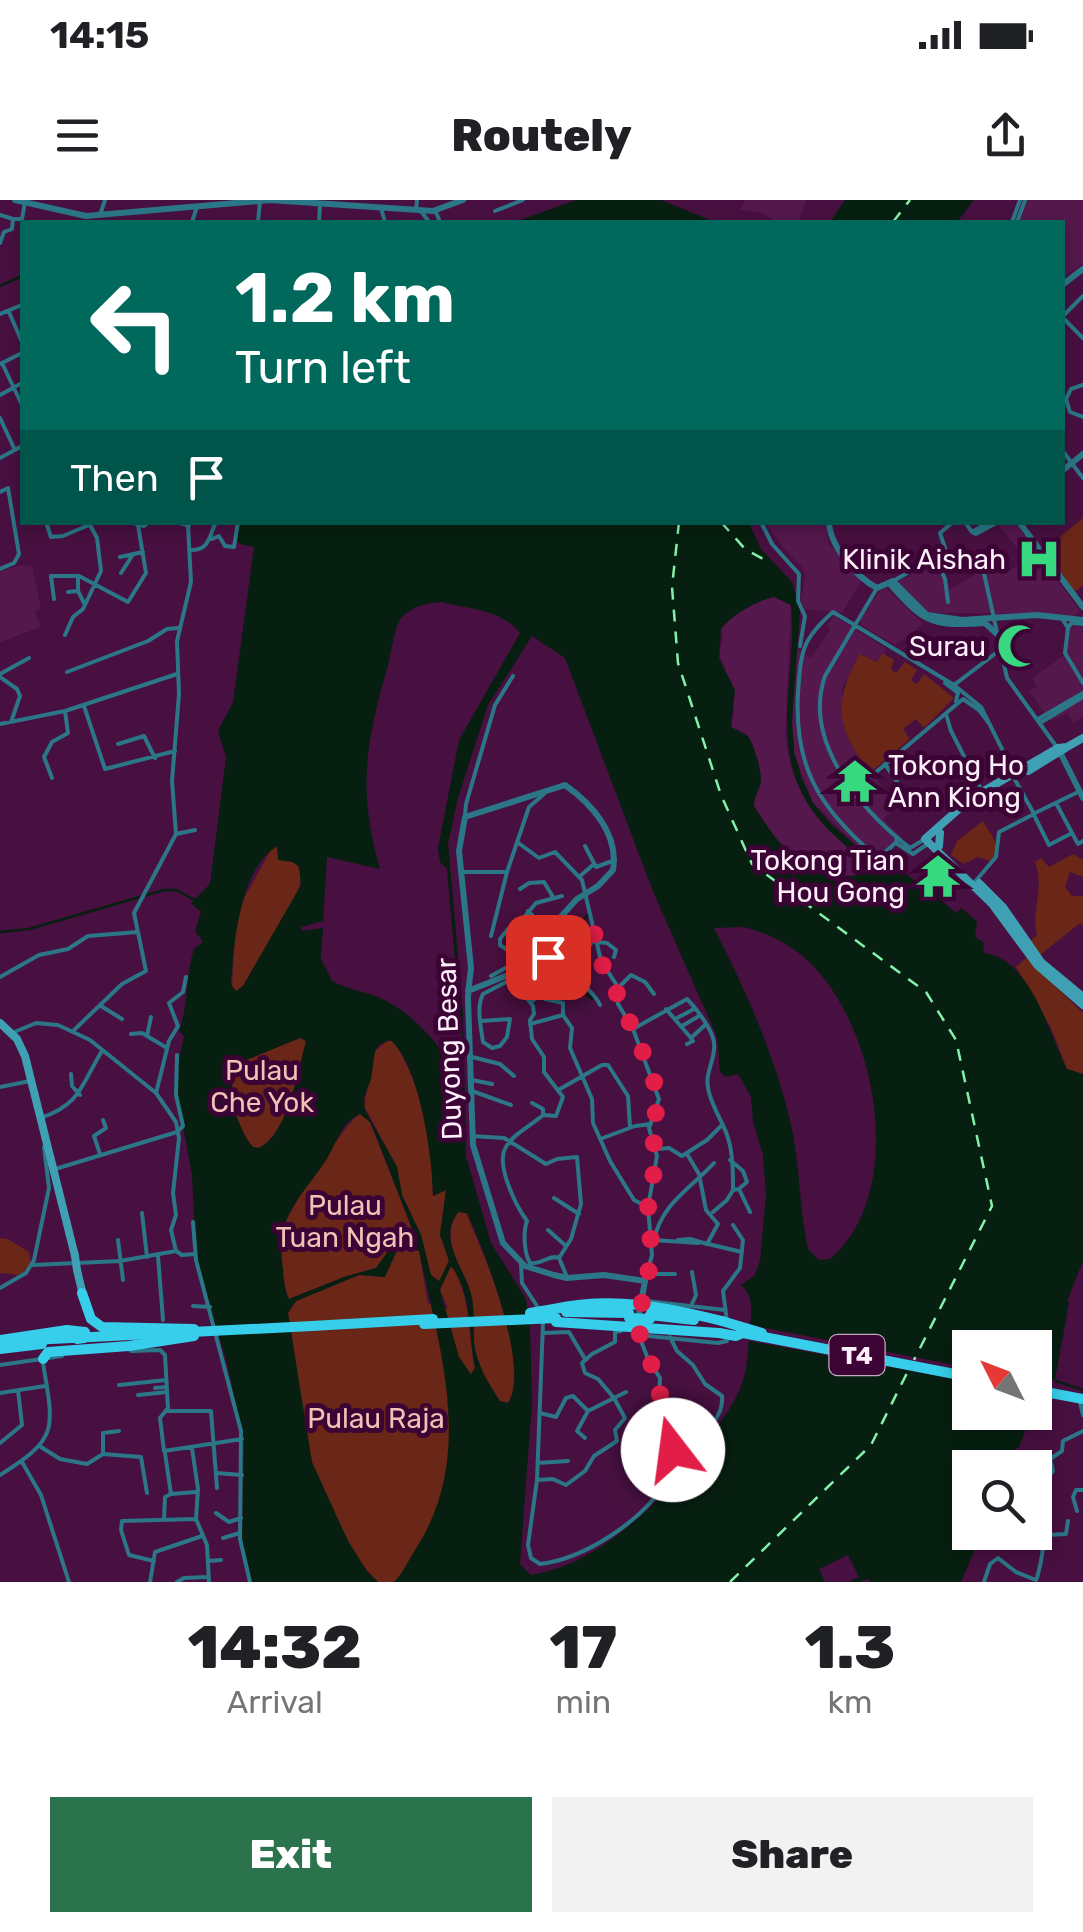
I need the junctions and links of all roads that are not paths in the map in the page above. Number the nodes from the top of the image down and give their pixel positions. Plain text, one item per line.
1 (15, 200) edge
2 (105, 200) edge
3 (157, 200) edge
4 (418, 200) edge
5 (463, 200) edge
6 (523, 200) edge
7 (260, 201) edge
8 (24, 202) edge
9 (217, 202) edge
10 (310, 202) edge
11 (448, 203) edge
12 (320, 204) junction
13 (197, 206) junction
14 (382, 208) junction
15 (157, 210) junction
16 (436, 210) junction
17 (419, 211) junction
18 (495, 211) dead end
19 (0, 215) edge
20 (104, 217) edge
21 (13, 219) junction
22 (193, 220) edge
23 (319, 220) edge
24 (384, 220) edge
25 (428, 220) edge
26 (439, 220) edge
27 (2, 231) edge
28 (0, 244) edge
29 (1083, 296) edge
30 (20, 306) edge
31 (9, 312) junction
32 (0, 314) edge
33 (1065, 314) edge
34 (20, 337) edge
35 (0, 354) edge
36 (2, 363) edge
37 (20, 385) edge
38 (1083, 385) edge
39 (14, 388) junction
40 (0, 394) edge
41 (20, 401) edge
42 (1065, 401) edge
43 (0, 418) edge
44 (20, 447) edge
45 (15, 450) junction
46 (1065, 454) edge
47 (1083, 454) edge
48 (0, 458) edge
49 (1071, 462) junction
50 (1065, 468) edge
51 (1083, 478) edge
52 (0, 492) edge
53 (47, 525) edge
54 (90, 525) edge
55 (93, 525) edge
56 (138, 525) edge
57 (187, 525) edge
58 (215, 525) edge
59 (238, 525) edge
60 (763, 525) edge
61 (830, 525) edge
62 (949, 525) edge
63 (967, 525) edge
64 (985, 525) edge
65 (992, 525) edge
66 (1021, 525) edge
67 (972, 532) junction
68 (212, 539) junction
69 (189, 550) junction
70 (143, 552) junction
71 (133, 554) junction
72 (120, 558) dead end
73 (936, 558) junction
74 (982, 564) dead end
75 (0, 570) edge
76 (121, 573) dead end
77 (78, 576) junction
78 (891, 582) junction
79 (96, 584) junction
80 (876, 588) junction
81 (78, 591) junction
82 (68, 592) dead end
83 (54, 600) dead end
84 (948, 602) dead end
85 (84, 603) junction
86 (1082, 608) edge
87 (993, 613) junction
88 (1008, 618) junction
89 (984, 621) junction
90 (1067, 622) junction
91 (1083, 622) edge
92 (854, 624) junction
93 (179, 628) junction
94 (997, 632) junction
95 (64, 636) dead end
96 (800, 650) junction
97 (1001, 653) junction
98 (29, 658) dead end
99 (67, 672) dead end
100 (177, 674) junction
101 (0, 676) edge
102 (512, 676) dead end
103 (939, 678) junction
104 (1083, 683) edge
105 (954, 685) junction
106 (1083, 695) edge
107 (84, 704) junction
108 (954, 705) junction
109 (65, 711) junction
110 (946, 714) junction
111 (939, 720) junction
112 (1039, 721) junction
113 (12, 722) junction
114 (0, 724) edge
115 (993, 730) junction
116 (951, 731) junction
117 (1083, 738) edge
118 (118, 744) dead end
119 (1062, 749) junction
120 (175, 751) junction
121 (155, 758) junction
122 (885, 764) junction
123 (1013, 775) junction
124 (52, 778) dead end
125 (853, 788) junction
126 (546, 790) junction
127 (982, 791) junction
128 (1081, 795) edge
129 (1056, 803) junction
130 (913, 804) dead end
131 (1033, 814) junction
132 (465, 816) junction
133 (194, 830) dead end
134 (1072, 833) junction
135 (176, 834) junction
136 (896, 840) junction
137 (517, 842) junction
138 (932, 842) junction
139 (1080, 842) edge
140 (585, 846) dead end
141 (614, 860) junction
142 (594, 864) junction
143 (461, 872) junction
144 (506, 872) junction
145 (579, 877) junction
146 (974, 882) junction
147 (520, 890) dead end
148 (586, 894) junction
149 (562, 896) dead end
150 (553, 897) junction
151 (528, 910) junction
152 (521, 921) dead end
153 (530, 927) dead end
154 (551, 928) junction
155 (593, 928) junction
156 (508, 929) dead end
157 (138, 932) junction
158 (491, 936) dead end
159 (596, 939) junction
160 (516, 944) dead end
161 (530, 949) junction
162 (550, 949) junction
163 (614, 957) dead end
164 (517, 960) junction
165 (564, 965) junction
166 (552, 966) junction
167 (0, 976) edge
168 (186, 977) dead end
169 (534, 978) dead end
170 (512, 979) junction
171 (492, 982) junction
172 (618, 989) junction
173 (468, 991) junction
174 (654, 994) dead end
175 (1083, 997) edge
176 (531, 1002) junction
177 (600, 1005) dead end
178 (1083, 1005) edge
179 (102, 1006) junction
180 (694, 1008) junction
181 (666, 1009) junction
182 (564, 1014) junction
183 (699, 1016) junction
184 (151, 1017) dead end
185 (122, 1018) dead end
186 (677, 1018) junction
187 (481, 1021) junction
188 (0, 1023) edge
189 (530, 1024) junction
190 (705, 1025) junction
191 (682, 1026) junction
192 (634, 1029) junction
193 (73, 1031) junction
194 (11, 1032) junction
195 (132, 1034) dead end
196 (147, 1036) junction
197 (0, 1038) edge
198 (691, 1038) junction
199 (687, 1044) dead end
200 (167, 1048) junction
201 (103, 1050) junction
202 (177, 1055) dead end
203 (472, 1056) junction
204 (71, 1074) dead end
205 (160, 1074) junction
206 (176, 1075) junction
207 (514, 1076) dead end
208 (583, 1077) junction
209 (472, 1080) junction
210 (31, 1081) junction
211 (492, 1084) dead end
212 (0, 1088) edge
213 (560, 1089) junction
214 (472, 1091) junction
215 (156, 1093) junction
216 (80, 1095) junction
217 (532, 1102) dead end
218 (510, 1105) dead end
219 (543, 1115) junction
220 (40, 1118) junction
221 (103, 1120) dead end
222 (651, 1124) junction
223 (721, 1126) junction
224 (630, 1127) junction
225 (177, 1132) junction
226 (472, 1136) junction
227 (602, 1138) junction
228 (510, 1142) junction
229 (46, 1144) junction
230 (656, 1149) junction
231 (100, 1154) junction
232 (687, 1154) junction
233 (730, 1160) junction
234 (714, 1163) dead end
235 (52, 1170) junction
236 (700, 1176) junction
237 (736, 1189) junction
238 (554, 1198) dead end
239 (648, 1208) junction
240 (750, 1212) dead end
241 (142, 1213) dead end
242 (579, 1214) junction
243 (712, 1214) junction
244 (193, 1222) dead end
245 (733, 1225) dead end
246 (548, 1230) dead end
247 (118, 1240) dead end
248 (654, 1240) junction
249 (707, 1244) junction
250 (566, 1246) junction
251 (176, 1252) junction
252 (742, 1252) junction
253 (195, 1254) junction
254 (158, 1256) junction
255 (147, 1257) junction
256 (559, 1258) junction
257 (120, 1261) junction
258 (521, 1264) junction
259 (33, 1265) junction
260 (532, 1266) junction
261 (692, 1272) dead end
262 (675, 1274) dead end
263 (567, 1278) junction
264 (646, 1278) junction
265 (123, 1280) dead end
266 (0, 1288) edge
267 (82, 1292) junction
268 (641, 1303) junction
269 (692, 1304) junction
270 (192, 1306) dead end
271 (210, 1307) junction
272 (84, 1308) junction
273 (555, 1316) junction
274 (163, 1320) dead end
275 (634, 1324) junction
276 (722, 1324) junction
277 (67, 1330) junction
278 (106, 1333) junction
279 (543, 1333) junction
280 (199, 1334) junction
281 (670, 1337) junction
282 (129, 1339) junction
283 (34, 1342) junction
284 (0, 1344) edge
285 (585, 1358) junction
286 (42, 1359) junction
287 (0, 1365) edge
288 (952, 1371) edge
289 (952, 1372) edge
290 (120, 1385) dead end
291 (46, 1386) junction
292 (166, 1387) junction
293 (154, 1388) dead end
294 (18, 1390) junction
295 (0, 1392) edge
296 (626, 1392) dead end
297 (1052, 1393) edge
298 (138, 1395) dead end
299 (614, 1398) junction
300 (1082, 1399) edge
301 (167, 1411) junction
302 (588, 1412) junction
303 (540, 1413) junction
304 (1083, 1416) edge
305 (119, 1431) dead end
306 (1083, 1431) edge
307 (585, 1438) dead end
308 (242, 1439) junction
309 (0, 1443) edge
310 (214, 1445) junction
311 (41, 1446) junction
312 (192, 1448) junction
313 (673, 1450) junction
314 (164, 1451) junction
315 (104, 1454) junction
316 (1052, 1458) edge
317 (568, 1461) dead end
318 (22, 1462) junction
319 (538, 1463) junction
320 (216, 1473) junction
321 (242, 1474) junction
322 (0, 1475) edge
323 (538, 1480) junction
324 (217, 1488) dead end
325 (1083, 1490) edge
326 (197, 1492) junction
327 (147, 1493) dead end
328 (171, 1494) junction
329 (1077, 1510) dead end
330 (216, 1514) dead end
331 (164, 1519) junction
332 (196, 1519) junction
333 (1068, 1521) dead end
334 (240, 1525) junction
335 (1052, 1534) edge
336 (202, 1536) junction
337 (227, 1536) dead end
338 (1043, 1550) edge
339 (221, 1560) dead end
340 (154, 1561) junction
341 (208, 1561) junction
342 (209, 1579) edge
343 (1036, 1581) edge
344 (69, 1582) edge
345 (150, 1582) edge
346 (177, 1582) edge
347 (250, 1582) edge
348 (984, 1582) edge

1 - 8 street
2 - 20 street
3 - 15 street
4 - 17 street
5 - 11 street
6 - 18 street
7 - 9 street
7 - 10 street
8 - 20 street
8 - 21 street
9 - 13 street
10 - 12 street
11 - 16 street
12 - 14 street
12 - 23 street
13 - 15 street
13 - 22 street
14 - 17 street
14 - 24 street
15 - 20 street
16 - 17 street
16 - 26 street
17 - 25 street
19 - 21 street
21 - 27 street
27 - 28 street
29 - 33 street
30 - 31 street
31 - 32 street
31 - 34 street
35 - 36 street
36 - 39 street
37 - 39 street
38 - 42 street
39 - 40 street
39 - 41 street
43 - 45 street
44 - 45 street
45 - 48 street
46 - 49 street
47 - 49 street
49 - 50 street
49 - 51 street
52 - 75 street
53 - 54 street
55 - 79 street
56 - 70 street
57 - 69 street
58 - 68 street
59 - 68 street
60 - 96 street
61 - 80 street
62 - 73 street
63 - 67 street
64 - 67 street
65 - 67 street
66 - 86 street
68 - 69 street
69 - 93 street
70 - 71 street
70 - 79 street
71 - 72 street
71 - 76 street
73 - 78 street
73 - 84 street
74 - 87 street
77 - 79 street
77 - 81 street
77 - 83 street
78 - 80 street
78 - 89 street
79 - 85 street
80 - 92 street
81 - 82 street
81 - 85 street
85 - 95 street
86 - 90 street
87 - 88 street
87 - 89 street
87 - 94 street
88 - 90 street
88 - 94 street
89 - 94 street
90 - 91 street
90 - 104 street
92 - 96 street
92 - 103 street
92 - 125 street
93 - 99 street
93 - 100 street
94 - 97 street
96 - 136 street
97 - 105 street
97 - 112 street
98 - 101 street
100 - 107 street
100 - 120 street
101 - 113 street
102 - 132 street, Duyong Besar
103 - 105 street
103 - 108 street
105 - 115 street
106 - 112 street
106 - 112 street
107 - 109 street
107 - 121 street
108 - 110 street
108 - 115 street
109 - 113 street
109 - 124 street
110 - 111 street
110 - 116 street
111 - 116 street
111 - 122 street
112 - 119 street
113 - 114 street
115 - 123 street
116 - 127 street
117 - 119 main road
118 - 121 street
119 - 123 main road
119 - 128 street
120 - 121 street
120 - 135 street
122 - 125 street
122 - 130 street
123 - 127 main road
123 - 131 street
123 - 138 main road
125 - 136 street
126 - 132 street
126 - 137 street
126 - 141 street
127 - 138 main road
128 - 129 street
129 - 131 street
129 - 134 street
131 - 134 street
131 - 146 street
132 - 143 street, Duyong Besar
133 - 135 street
134 - 139 street
135 - 157 street
136 - 138 street
136 - 138 street
137 - 144 street
137 - 145 street
138 - 146 main road
140 - 142 street
141 - 142 street
141 - 148 street
142 - 145 street
143 - 144 street
143 - 173 street, Duyong Besar
144 - 158 street
145 - 148 street
146 - 175 main road
146 - 178 main road
147 - 150 street
148 - 154 street
148 - 155 street
149 - 150 street
150 - 151 street
151 - 152 street
151 - 154 street
153 - 161 street
154 - 161 street
155 - 159 street
155 - 162 street
156 - 164 street
157 - 167 street
157 - 179 street
159 - 163 street
159 - 165 street
159 - 172 street
160 - 164 street
161 - 164 street
162 - 166 street
162 - 170 street
164 - 171 street
165 - 166 street
165 - 177 street
166 - 169 street
168 - 200 street
170 - 171 street
170 - 176 street
171 - 173 street
171 - 187 street
172 - 174 street
172 - 192 street
173 - 203 street, Duyong Besar
176 - 182 street
176 - 189 street
179 - 185 street
179 - 193 street
180 - 181 street
180 - 183 street
180 - 186 street
181 - 186 street
181 - 192 street
182 - 189 street
182 - 208 street
183 - 190 street
183 - 191 street
184 - 196 street
186 - 191 street
187 - 187 street
188 - 194 main road
189 - 213 street
190 - 198 street
190 - 223 street
191 - 198 street
192 - 222 street
193 - 194 street
193 - 201 street
194 - 197 street
194 - 210 main road
195 - 196 street
196 - 200 street
198 - 199 street
200 - 205 street
201 - 215 street
201 - 216 street
202 - 206 street
203 - 207 street
203 - 209 street, Duyong Besar
204 - 216 street
205 - 206 street
205 - 215 street
206 - 225 street
208 - 213 street
208 - 224 street
208 - 227 street
209 - 211 street
209 - 214 street, Duyong Besar
210 - 212 street
210 - 220 main road
213 - 219 street
214 - 218 street
214 - 226 street, Duyong Besar
215 - 225 street
216 - 220 street
217 - 219 street
219 - 228 street
220 - 229 main road
221 - 231 street
222 - 224 street
222 - 230 street
223 - 232 street
223 - 233 street
224 - 227 street
225 - 231 street
225 - 251 street
226 - 228 street
226 - 258 street, Duyong Besar
227 - 239 street
228 - 242 street
228 - 260 street
229 - 235 main road
229 - 259 street
230 - 232 street
230 - 239 street
231 - 235 street
232 - 236 street
233 - 237 street
233 - 237 street
234 - 236 street
235 - 267 main road, bridge
236 - 243 street
236 - 248 street
237 - 240 street
237 - 243 street
238 - 242 street
239 - 248 street
241 - 255 street
242 - 250 street
243 - 249 street
244 - 253 street
245 - 252 street
246 - 250 street
247 - 257 street
248 - 249 street
248 - 264 street
249 - 252 street
250 - 256 street
251 - 253 street
251 - 254 street
252 - 276 street
253 - 271 street
254 - 255 street
254 - 274 street
255 - 257 street
256 - 260 street
256 - 263 street
257 - 259 street
257 - 265 street
258 - 260 street
258 - 279 street
259 - 266 street
260 - 263 street
261 - 269 street
262 - 264 street
263 - 264 street
264 - 268 street
267 - 272 main road
267 - 278 highway
268 - 269 street
268 - 273 highway
268 - 275 street
268 - 276 highway
269 - 276 street
270 - 271 street
271 - 308 street
272 - 277 highway
272 - 278 main road
273 - 275 highway
273 - 280 highway, bridge
275 - 276 highway
275 - 276 highway, bridge
275 - 281 street
275 - 285 street
275 - 313 street
276 - 281 street
276 - 288 highway, T4, bridge
276 - 289 highway, T4, bridge
277 - 283 highway
277 - 284 highway
278 - 280 highway
278 - 282 highway
279 - 285 street
279 - 303 street
280 - 282 highway
280 - 283 highway, bridge
280 - 286 highway
281 - 313 street
282 - 283 highway
283 - 284 highway
285 - 299 street
286 - 287 street
286 - 291 street
286 - 292 street
290 - 292 street
291 - 294 street
291 - 311 street
292 - 293 street
292 - 298 street
292 - 301 street
294 - 295 street
294 - 309 street
296 - 299 street
297 - 300 highway
299 - 302 street
299 - 323 street
300 - 304 street
301 - 310 street
301 - 314 street
302 - 303 street
302 - 307 street
303 - 319 street
305 - 315 street
306 - 316 street
308 - 310 street
308 - 321 street
310 - 312 street
310 - 320 street
311 - 315 street
311 - 318 street
312 - 314 street
312 - 326 street
313 - 323 street
314 - 328 street
315 - 327 street
317 - 319 street
318 - 322 street
318 - 344 street
319 - 323 street
320 - 321 street
320 - 324 street
321 - 334 street
325 - 329 street
326 - 328 street
326 - 332 street
328 - 331 street
330 - 334 street
331 - 332 street
331 - 340 street
332 - 336 street
333 - 335 street
334 - 337 street
334 - 347 street
336 - 340 street
336 - 341 street
338 - 343 street
339 - 341 street
340 - 345 street
341 - 342 street
342 - 346 street
343 - 348 street

